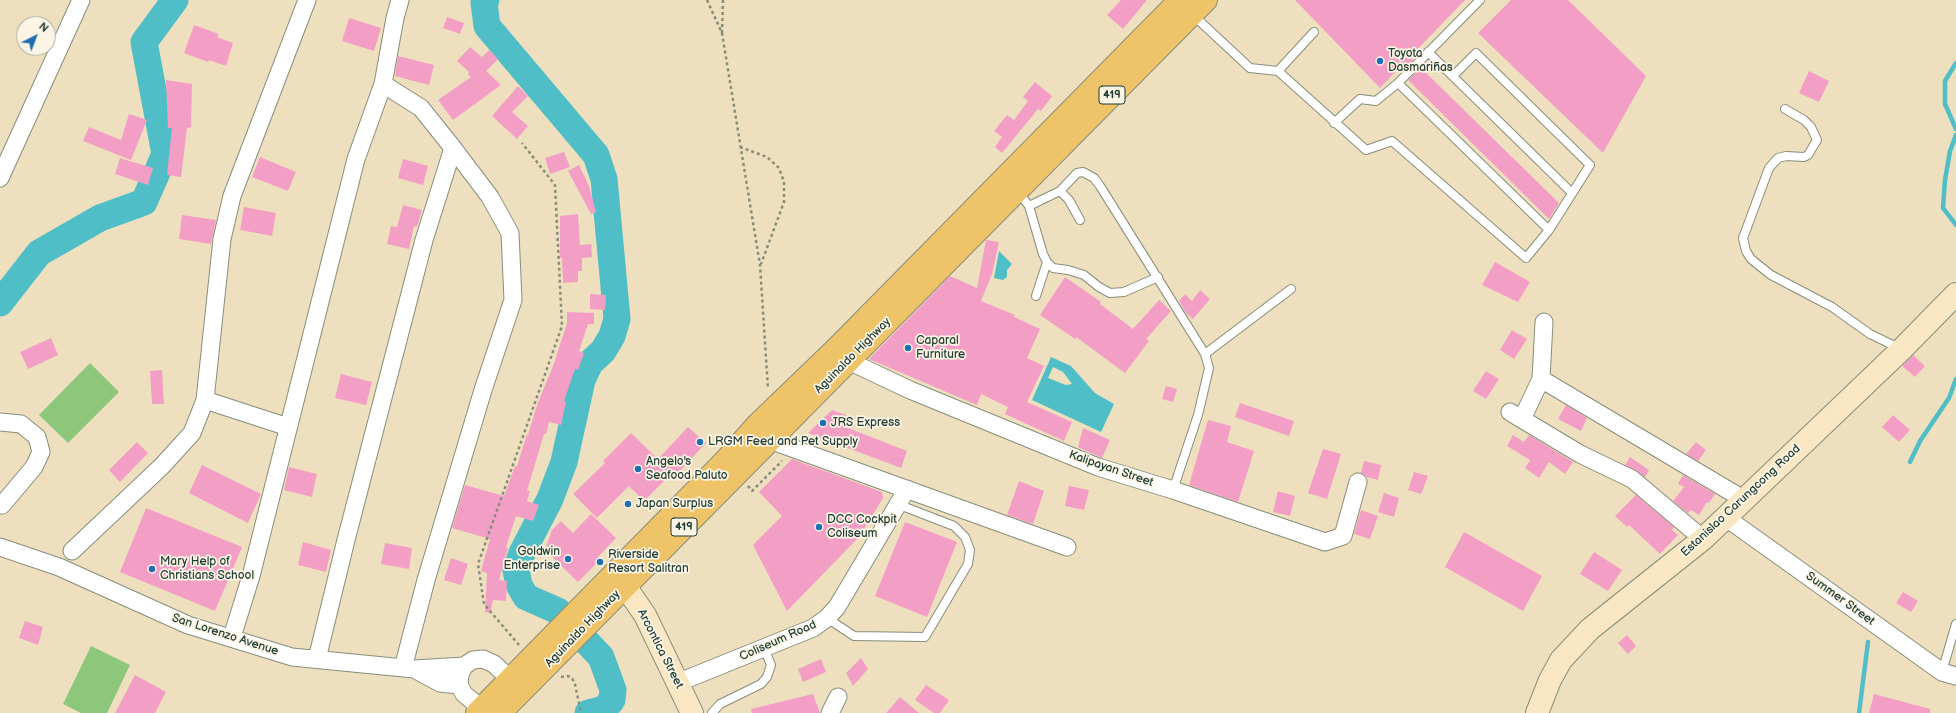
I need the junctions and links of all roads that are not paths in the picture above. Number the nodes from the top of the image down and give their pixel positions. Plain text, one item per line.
1 (82, 0) edge
2 (307, 0) edge
3 (400, 0) edge
4 (1480, 0) edge
5 (1193, 5) edge
6 (1314, 32) dead end
7 (1428, 52) junction
8 (1278, 71) junction
9 (1453, 76) junction
10 (1398, 83) junction
11 (383, 84) junction
12 (1785, 109) dead end
13 (1334, 123) junction
14 (453, 148) junction
15 (0, 178) edge
16 (1060, 190) junction
17 (1018, 191) junction
18 (1572, 193) junction
19 (1080, 220) dead end
20 (1549, 230) junction
21 (1047, 262) junction
22 (1158, 277) junction
23 (1291, 289) dead end
24 (1956, 294) edge
25 (1036, 296) dead end
26 (1544, 322) dead end
27 (1902, 349) junction
28 (1205, 354) junction
29 (842, 355) junction
30 (1541, 379) junction
31 (205, 400) junction
32 (0, 422) edge
33 (288, 427) junction
34 (764, 432) junction
35 (1358, 482) dead end
36 (907, 489) junction
37 (1172, 490) junction
38 (1743, 499) junction
39 (897, 504) junction
40 (1, 506) edge
41 (1725, 517) junction
42 (1703, 540) junction
43 (0, 547) edge
44 (1067, 547) dead end
45 (72, 551) dead end
46 (625, 586) junction
47 (590, 608) junction
48 (827, 618) junction
49 (1956, 624) edge
50 (232, 637) junction
51 (558, 643) junction
52 (764, 648) junction
53 (318, 659) junction
54 (464, 666) junction
55 (408, 668) junction
56 (1949, 674) edge
57 (511, 680) junction
58 (677, 683) junction
59 (459, 685) junction
60 (838, 697) dead end
61 (486, 711) edge
62 (692, 713) edge
63 (712, 713) edge
64 (830, 713) edge
65 (1537, 713) edge

1 - 15 street
2 - 31 street
3 - 11 street
4 - 7 lane
5 - 8 lane
5 - 17 highway, Aguinaldo Highway / 419
6 - 8 lane
7 - 9 lane
7 - 10 lane
8 - 13 lane
9 - 18 lane
9 - 18 lane
10 - 13 lane
10 - 20 lane
11 - 14 street
11 - 33 street
12 - 27 lane
13 - 20 lane
14 - 53 street
14 - 55 street
16 - 17 lane
16 - 19 lane
16 - 22 lane
17 - 21 lane
17 - 29 highway, Aguinaldo Highway / 419
18 - 20 lane
21 - 22 lane
21 - 25 lane
22 - 28 lane
23 - 28 lane
24 - 27 street, Estanislao Carungcong Road
26 - 30 street
27 - 38 street, Estanislao Carungcong Road
28 - 37 lane
29 - 34 highway, Aguinaldo Highway / 419
29 - 34 highway, Aguinaldo Highway / 419
29 - 37 street, Kalipayan Street
30 - 38 street
30 - 42 street
31 - 33 street
31 - 45 street
32 - 40 street
33 - 50 street
34 - 36 street
34 - 46 highway, Aguinaldo Highway / 419
34 - 47 highway, Aguinaldo Highway / 419
35 - 37 street, Kalipayan Street
36 - 39 street, Coliseum Road
36 - 44 street
38 - 41 street, Estanislao Carungcong Road
39 - 48 street, Coliseum Road
39 - 48 lane
41 - 42 street, Estanislao Carungcong Road
41 - 56 street, Summer Street
42 - 65 street, Estanislao Carungcong Road
43 - 50 street, San Lorenzo Avenue
46 - 47 highway, Aguinaldo Highway / 419
46 - 58 street, Arcontica Street
47 - 51 highway, Aguinaldo Highway / 419
48 - 52 street, Coliseum Road
49 - 56 lane
50 - 53 street, San Lorenzo Avenue
51 - 57 highway, Aguinaldo Highway / 419
51 - 61 highway, Aguinaldo Highway / 419
52 - 58 street, Coliseum Road
52 - 63 lane
53 - 55 street, San Lorenzo Avenue
54 - 55 street, San Lorenzo Avenue
54 - 57 street, San Lorenzo Avenue
54 - 59 street
55 - 59 street, San Lorenzo Avenue
57 - 61 highway, Aguinaldo Highway / 419
58 - 62 street, Arcontica Street
59 - 61 street
60 - 64 street

